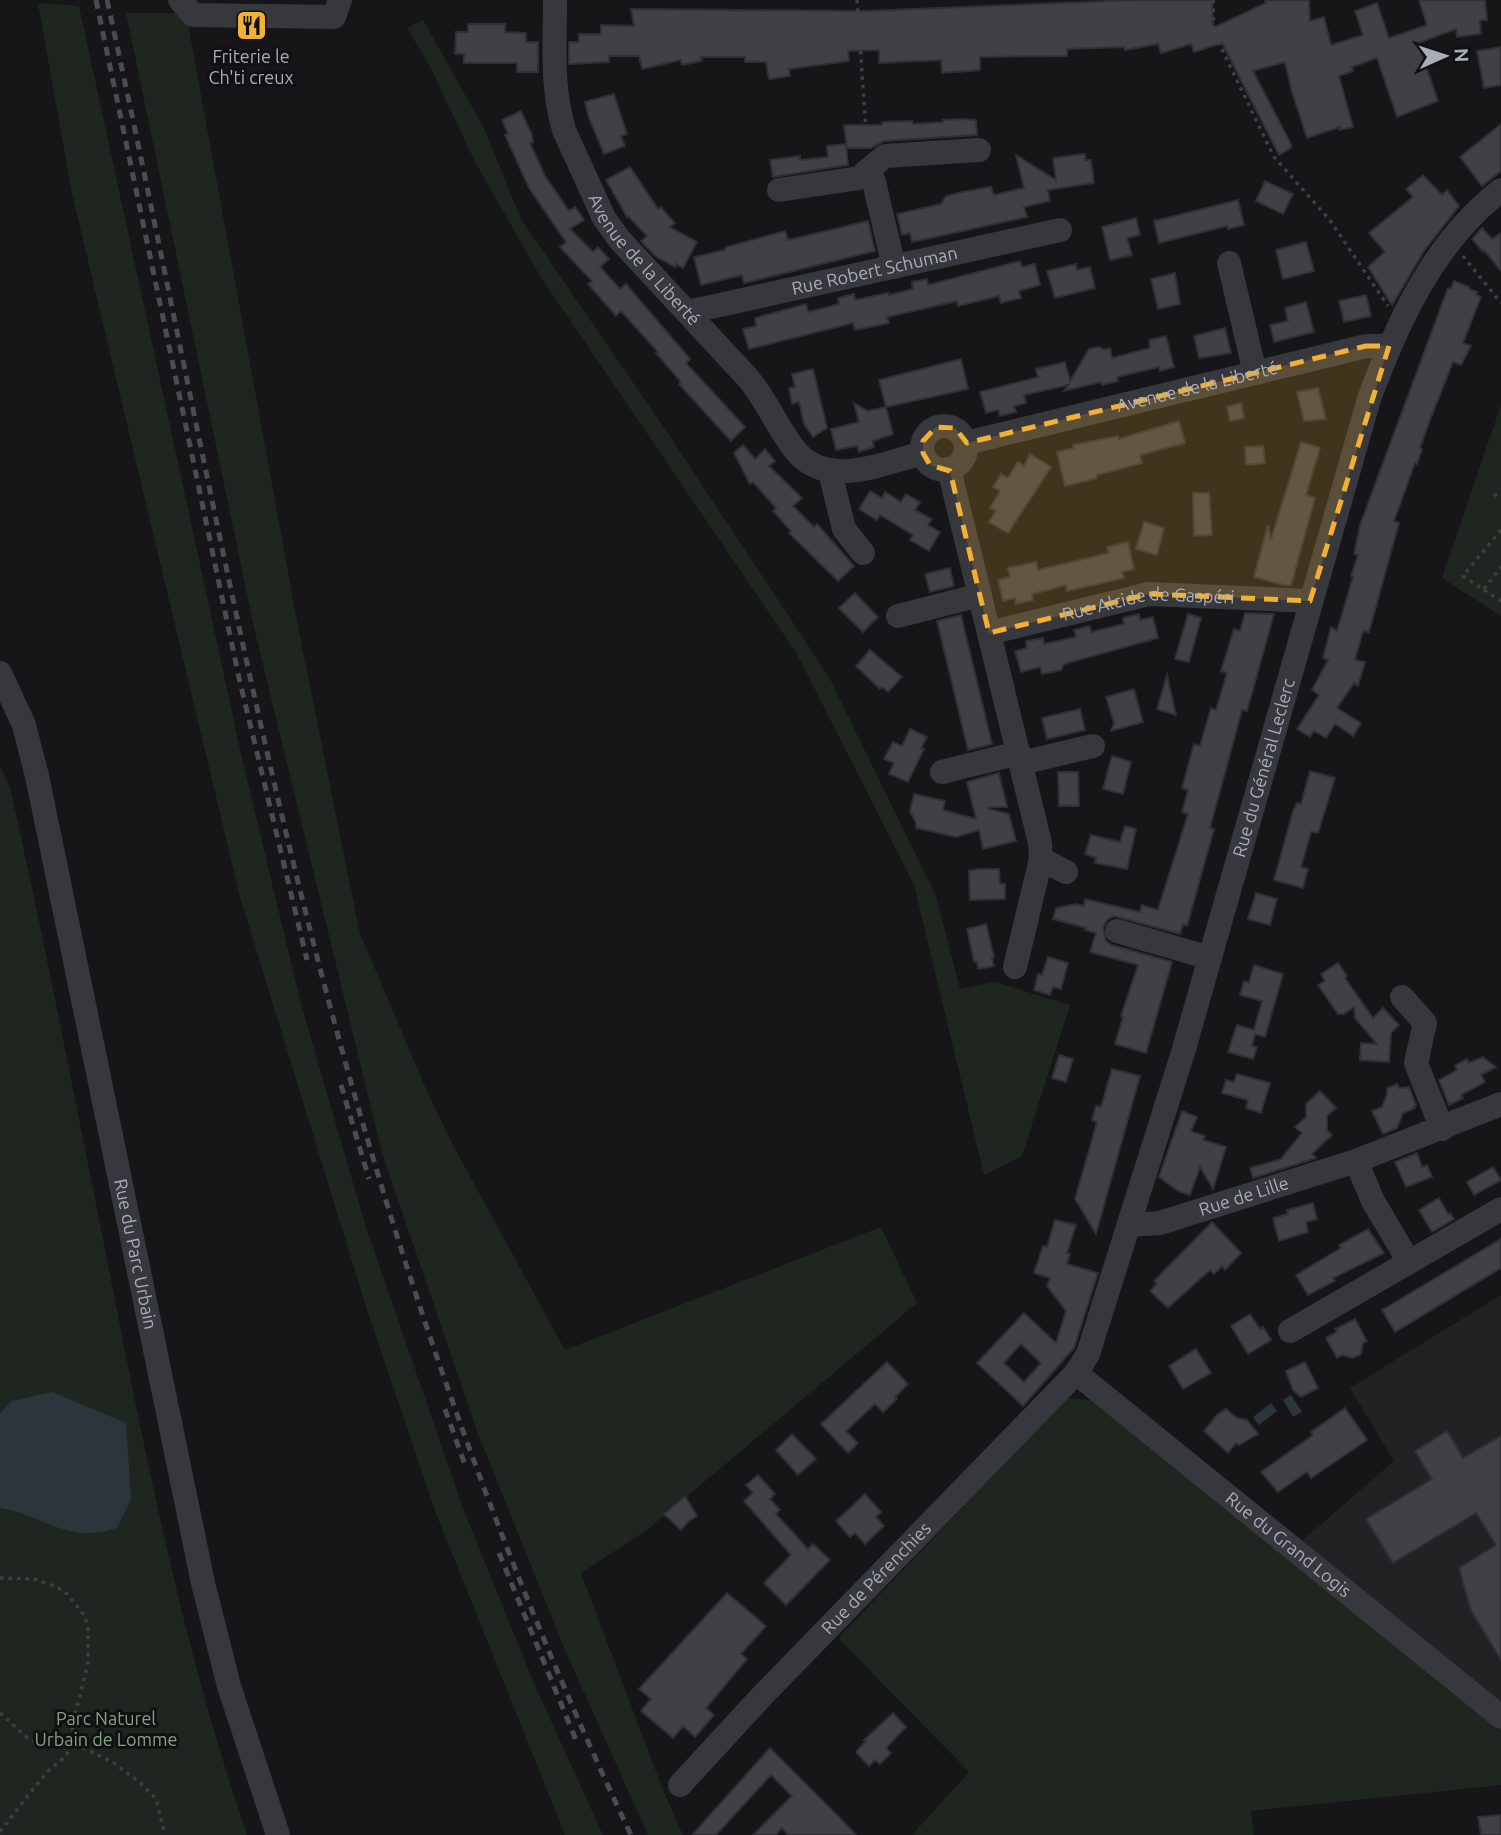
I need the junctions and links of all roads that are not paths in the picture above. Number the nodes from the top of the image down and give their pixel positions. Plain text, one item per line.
1 (180, 0) edge
2 (340, 0) edge
3 (555, 0) edge
4 (979, 150) dead end
5 (868, 170) junction
6 (779, 190) dead end
7 (1501, 190) edge
8 (1060, 230) dead end
9 (1229, 263) dead end
10 (894, 267) junction
11 (688, 312) junction
12 (1389, 346) junction
13 (1255, 373) junction
14 (966, 443) junction
15 (923, 453) junction
16 (949, 469) junction
17 (830, 471) junction
18 (863, 553) dead end
19 (980, 596) junction
20 (1310, 601) junction
21 (898, 616) dead end
22 (989, 632) junction
23 (0, 673) edge
24 (1093, 746) dead end
25 (1020, 758) junction
26 (942, 772) dead end
27 (1041, 859) junction
28 (1066, 872) dead end
29 (1117, 931) dead end
30 (1210, 958) junction
31 (1015, 967) dead end
32 (1402, 997) dead end
33 (1501, 1104) edge
34 (1442, 1129) junction
35 (1356, 1161) junction
36 (1501, 1209) edge
37 (1129, 1225) junction
38 (1409, 1262) junction
39 (1290, 1331) dead end
40 (1076, 1373) junction
41 (1501, 1717) edge
42 (680, 1784) dead end
43 (278, 1835) edge

1 - 2 street
3 - 11 street, Avenue de la Liberté
4 - 5 street
5 - 6 street
5 - 10 street
7 - 12 street, Rue du Général Leclerc
8 - 10 street, Rue Robert Schuman
9 - 13 street
10 - 11 street, Rue Robert Schuman
11 - 17 street, Avenue de la Liberté
12 - 13 street, Avenue de la Liberté
12 - 20 street, Rue du Général Leclerc
13 - 14 street, Avenue de la Liberté
14 - 15 street
14 - 16 street
15 - 16 street
15 - 17 street
16 - 19 street
17 - 18 street
19 - 21 street
19 - 22 street
20 - 22 street, Rue Alcide de Gaspéri
20 - 30 street, Rue du Général Leclerc
22 - 25 street
23 - 43 street, Rue du Parc Urbain
24 - 25 street
25 - 26 street
25 - 27 street
27 - 28 street
27 - 31 street
29 - 30 street
30 - 37 street, Rue du Général Leclerc
32 - 34 street
33 - 34 street, Rue de Lille
34 - 35 street, Rue de Lille
35 - 37 street, Rue de Lille
35 - 38 street
36 - 38 street
37 - 40 street, Rue du Général Leclerc
38 - 39 street
40 - 41 street, Rue du Grand Logis
40 - 42 street, Rue de Pérenchies

